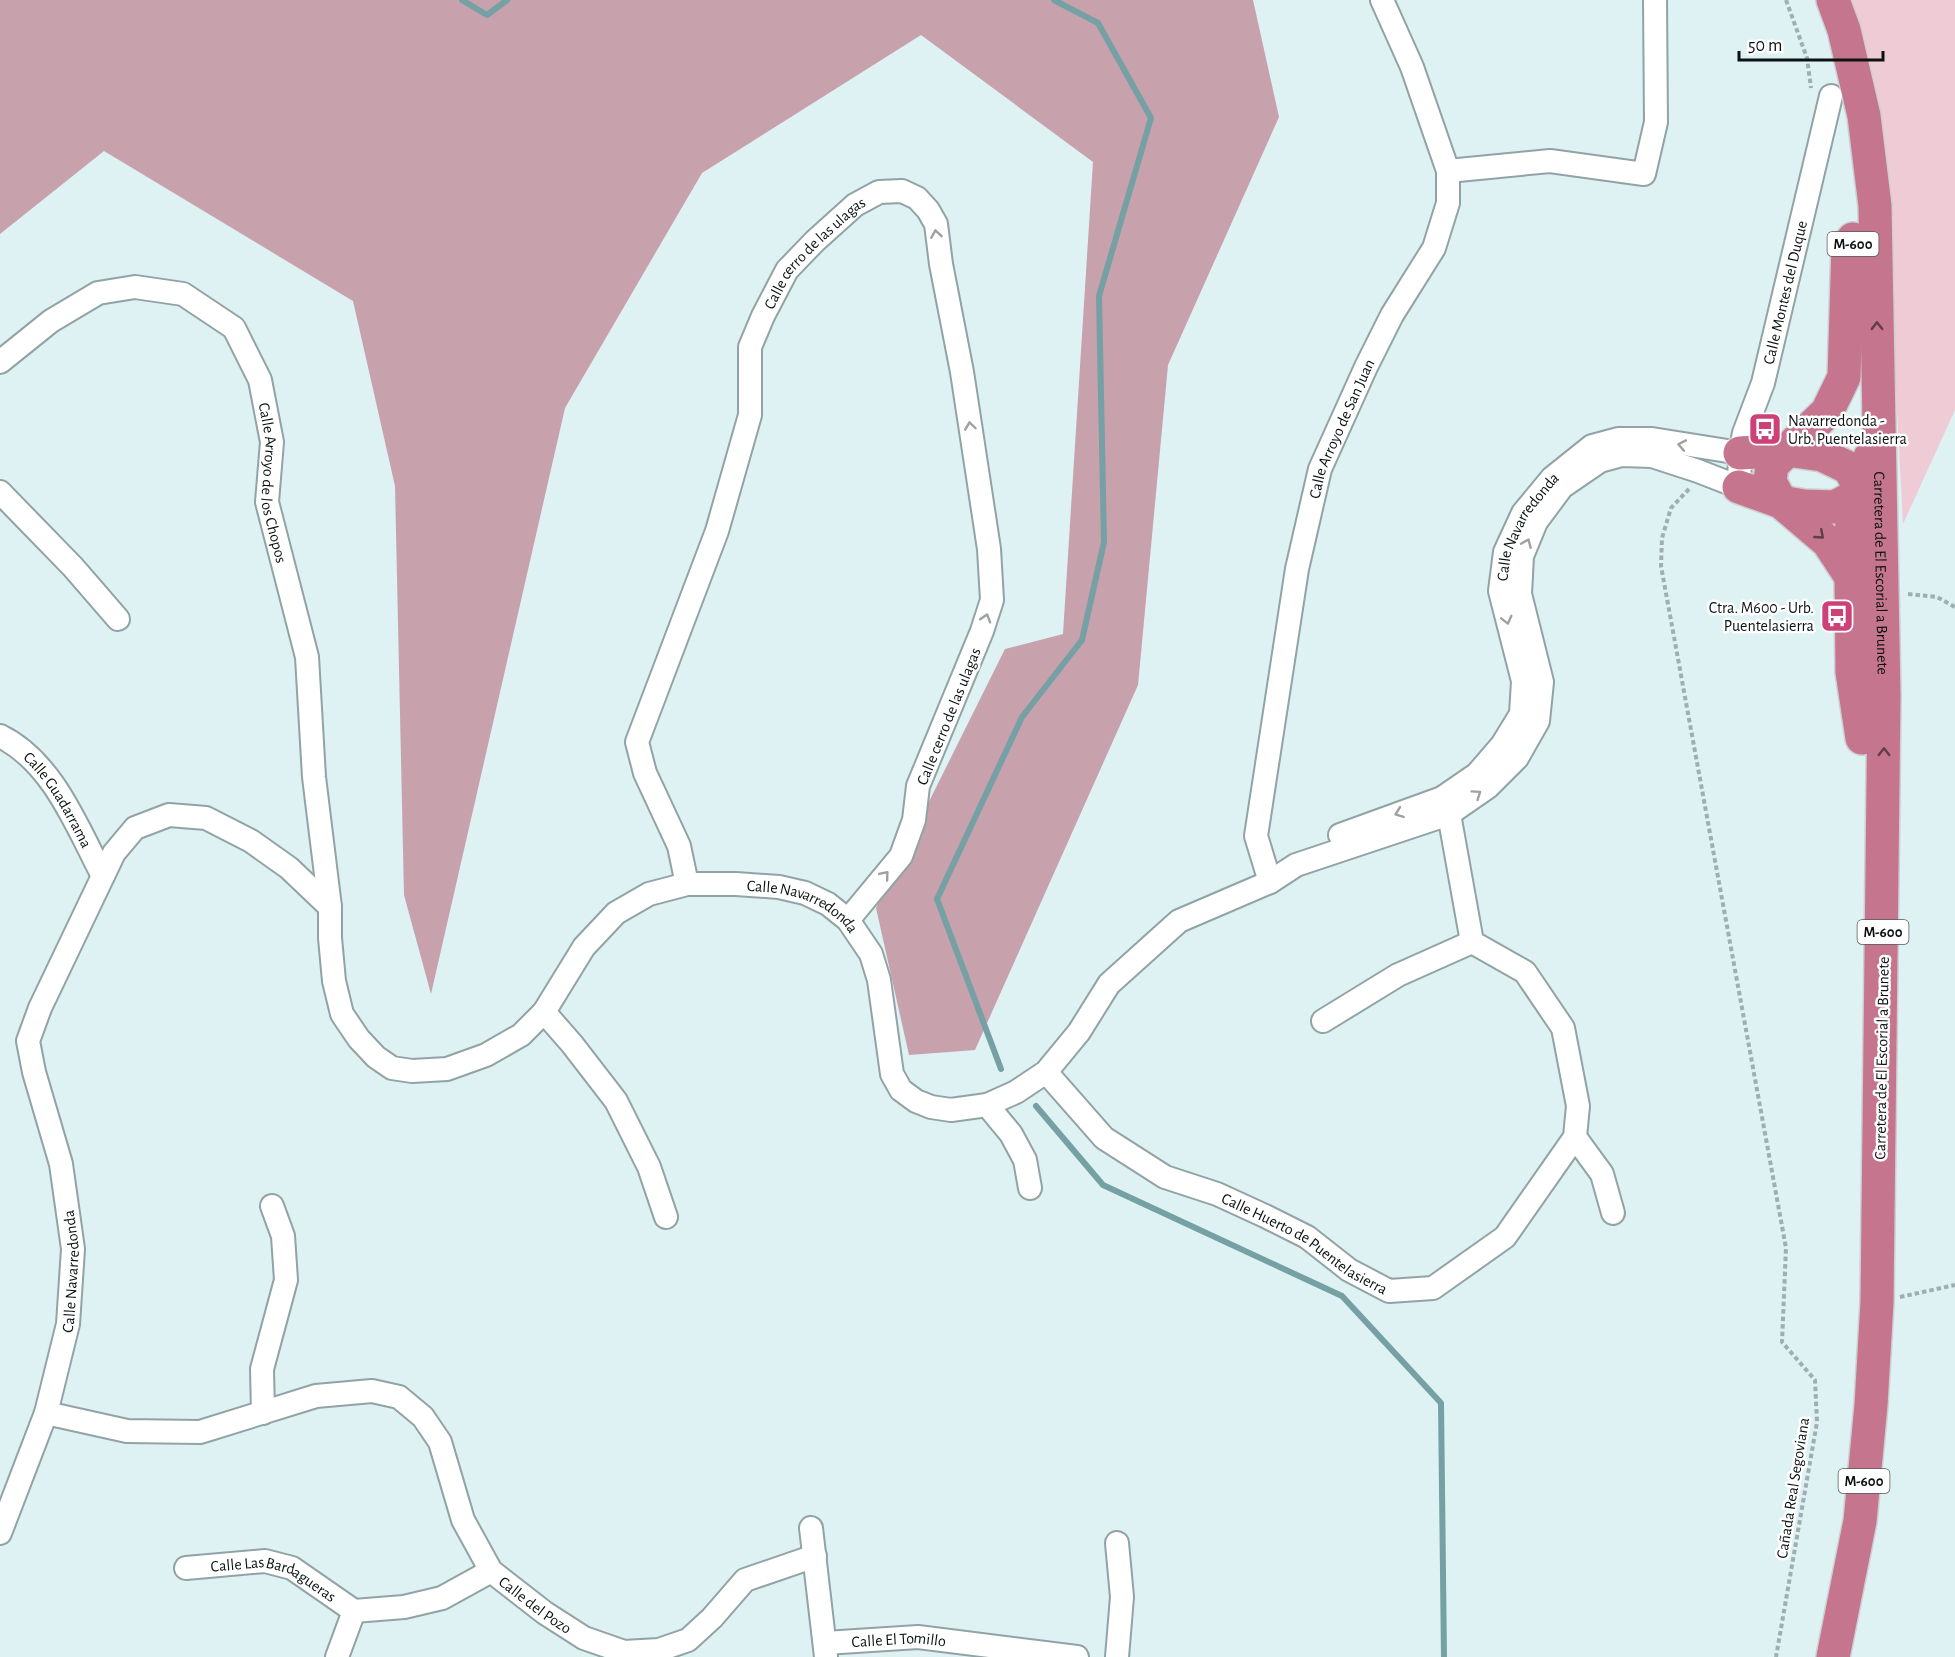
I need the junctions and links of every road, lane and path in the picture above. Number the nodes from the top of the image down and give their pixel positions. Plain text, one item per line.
1 (1382, 0) edge
2 (1655, 0) edge
3 (1786, 0) edge
4 (1819, 0) edge
5 (1833, 0) edge
6 (1821, 93) joint
7 (1448, 171) junction
8 (1853, 239) junction
9 (0, 362) edge
10 (1879, 384) junction
11 (1787, 450) junction
12 (1740, 453) junction
13 (1703, 473) junction
14 (1739, 487) junction
15 (0, 492) edge
16 (1861, 493) junction
17 (1781, 502) junction
18 (1882, 554) junction
19 (1851, 577) junction
20 (1896, 595) junction
21 (1955, 607) edge
22 (118, 619) dead end
23 (1883, 636) junction
24 (1884, 696) junction
25 (0, 736) edge
26 (1862, 738) junction
27 (1445, 806) junction
28 (103, 876) junction
29 (1270, 882) junction
30 (687, 884) junction
31 (330, 907) junction
32 (848, 920) junction
33 (1473, 942) junction
34 (544, 1012) junction
35 (1323, 1021) dead end
36 (1046, 1072) junction
37 (987, 1105) junction
38 (1575, 1137) junction
39 (1879, 1167) junction
40 (1030, 1188) dead end
41 (272, 1206) dead end
42 (1613, 1213) dead end
43 (666, 1217) dead end
44 (1955, 1285) edge
45 (1877, 1302) junction
46 (46, 1413) junction
47 (263, 1413) junction
48 (811, 1528) dead end
49 (0, 1533) edge
50 (1117, 1543) dead end
51 (815, 1556) junction
52 (186, 1568) dead end
53 (491, 1571) junction
54 (354, 1611) junction
55 (826, 1650) edge
56 (337, 1657) edge
57 (1077, 1657) edge
58 (1117, 1657) edge
59 (1776, 1657) edge
60 (1833, 1657) edge

1 - 7 street, Calle Arroyo de San Juan
2 - 7 street
3 - 6 path
4 - 8 highway, Carretera de El Escorial a Brunete / M-600
10 -> 5 highway, Carretera de El Escorial a Brunete / M-600
6 - 12 street, Calle Montes del Duque
7 - 29 street, Calle Arroyo de San Juan
8 - 11 highway
8 - 16 highway, Carretera de El Escorial a Brunete / M-600
9 - 31 street, Calle Arroyo de los Chopos
10 - 16 highway
10 - 18 highway, Carretera de El Escorial a Brunete / M-600
11 - 12 highway
11 - 16 highway
11 - 17 highway
12 - 14 street, Calle Montes del Duque
12 -> 27 street, Calle Navarredonda
13 - 14 street, Calle Navarredonda
27 -> 13 street, Calle Navarredonda
13 - 59 path, Cañada Real Segoviana
14 - 17 highway
15 - 22 street
16 - 17 highway
16 - 19 highway
16 - 24 highway
16 - 26 highway, Carretera de El Escorial a Brunete / M-600
17 -> 19 highway
18 - 20 street
18 - 23 highway, Carretera de El Escorial a Brunete / M-600
19 - 26 highway
20 - 21 path
20 - 23 street
23 - 24 highway, Carretera de El Escorial a Brunete / M-600
39 -> 24 highway, Carretera de El Escorial a Brunete / M-600
25 - 28 street, Calle Guadarrama
26 - 39 highway, Carretera de El Escorial a Brunete / M-600
27 - 29 street, Calle Navarredonda
27 - 33 street
28 - 31 street, Calle Navarredonda
28 - 46 street, Calle Navarredonda
29 - 36 street, Calle Navarredonda
30 - 32 street, Calle Navarredonda
32 -> 30 street, Calle cerro de las ulagas
30 - 34 street, Calle Navarredonda
31 - 34 street, Calle Navarredonda
32 - 37 street, Calle Navarredonda
33 - 35 street
33 - 38 street, Calle Huerto de Puentelasierra
34 - 43 street
36 - 37 street, Calle Navarredonda
36 - 38 street, Calle Huerto de Puentelasierra
37 - 40 street
38 - 42 street
39 - 45 highway, M-600
41 - 47 street
44 - 45 path
45 - 60 highway, M-600
46 - 47 street, Calle del Pozo
46 - 49 street, Calle Navarredonda
47 - 53 street, Calle del Pozo
48 - 51 street
50 - 58 street
51 - 53 street, Calle del Pozo
51 - 55 street
52 - 54 street, Calle Las Bardagueras
53 - 54 street, Calle Las Bardagueras
54 - 56 street, Calle Las Bardagueras
55 - 57 street, Calle El Tomillo

